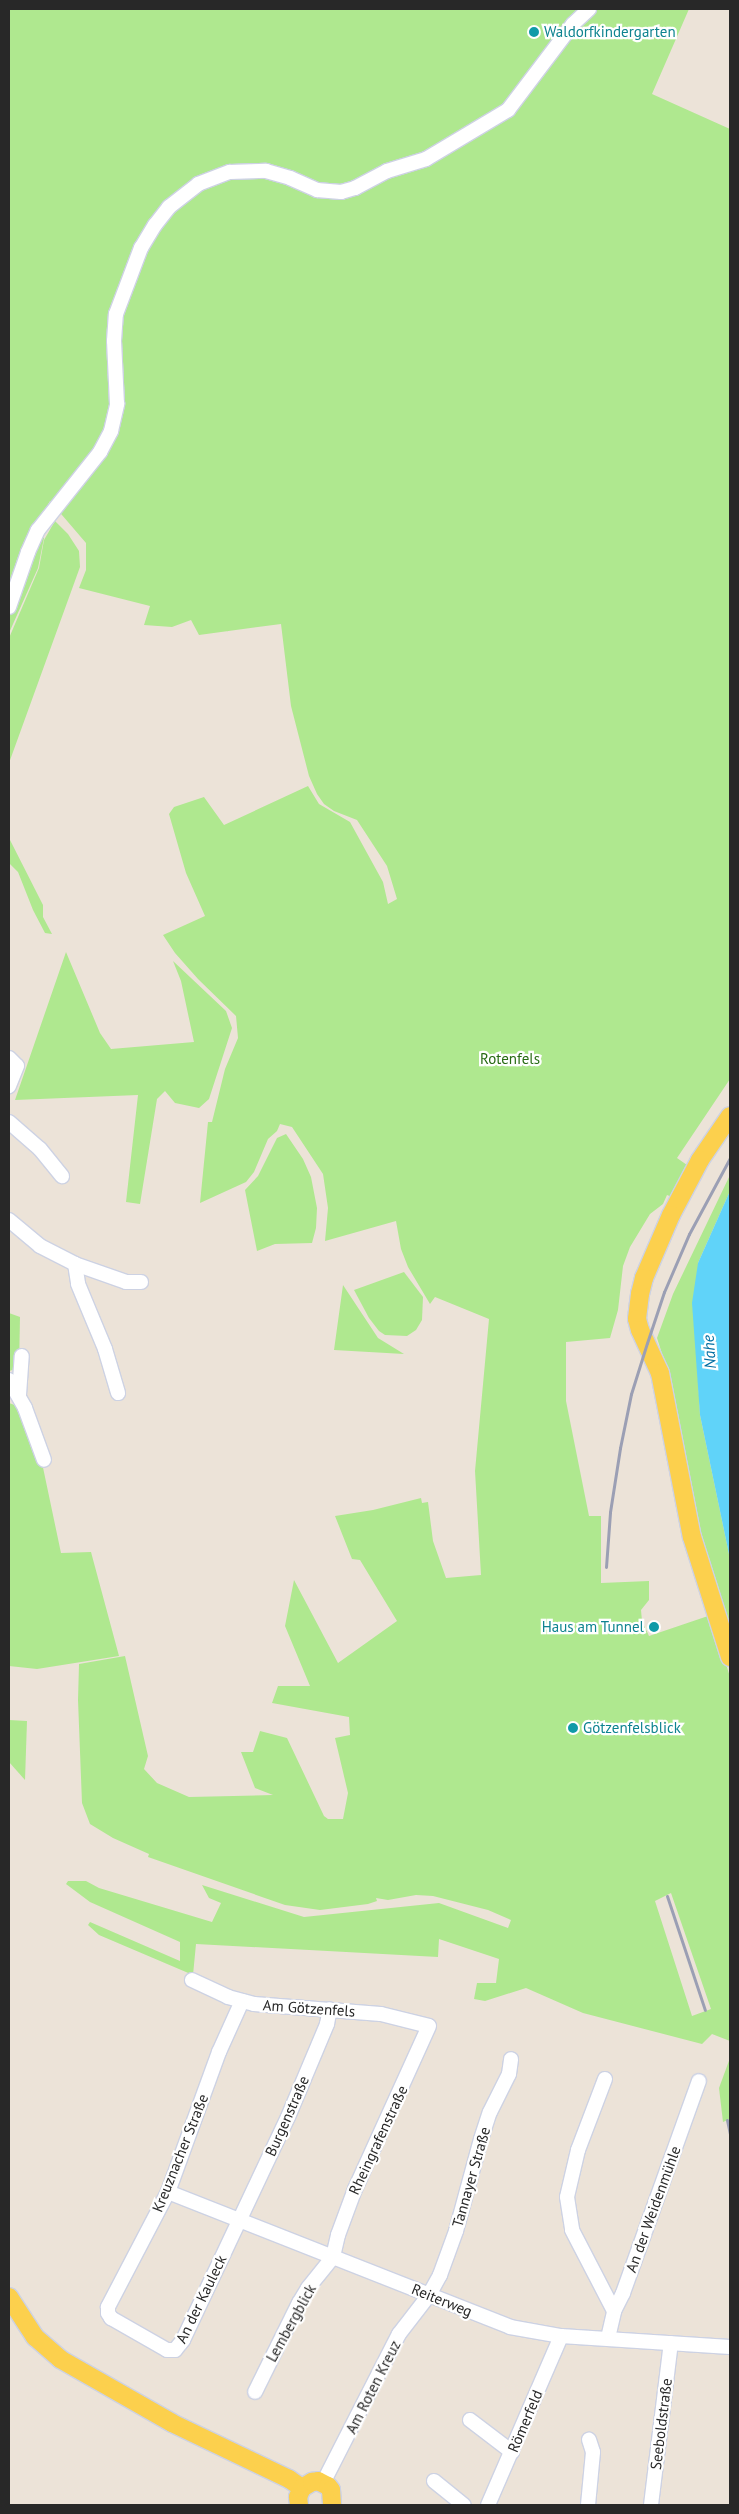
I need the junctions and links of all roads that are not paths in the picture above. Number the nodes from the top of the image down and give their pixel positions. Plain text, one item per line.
1 (589, 9) edge
2 (9, 607) edge
3 (9, 1058) edge
4 (9, 1086) edge
5 (730, 1116) edge
6 (9, 1122) edge
7 (62, 1176) dead end
8 (9, 1220) edge
9 (75, 1264) junction
10 (141, 1282) dead end
11 (22, 1356) dead end
12 (9, 1380) edge
13 (118, 1393) dead end
14 (14, 1396) edge
15 (44, 1460) dead end
16 (730, 1658) edge
17 (192, 1980) dead end
18 (242, 2001) junction
19 (330, 2009) junction
20 (429, 2026) joint
21 (512, 2060) dead end
22 (604, 2079) dead end
23 (700, 2081) dead end
24 (168, 2192) junction
25 (239, 2220) junction
26 (333, 2256) junction
27 (429, 2295) junction
28 (9, 2298) edge
29 (110, 2302) joint
30 (614, 2311) junction
31 (561, 2336) junction
32 (608, 2338) junction
33 (671, 2343) junction
34 (730, 2347) edge
35 (255, 2392) dead end
36 (470, 2420) dead end
37 (589, 2440) dead end
38 (512, 2452) junction
39 (434, 2480) dead end
40 (323, 2483) junction
41 (300, 2497) edge
42 (332, 2505) edge
43 (464, 2505) edge
44 (488, 2505) edge
45 (588, 2505) edge
46 (650, 2505) edge

1 - 2 street
3 - 4 street
5 - 16 main road
6 - 7 street
8 - 9 street
9 - 10 street
9 - 13 street
11 - 14 street
12 - 14 street
14 - 15 street
17 - 18 street, Am Götzenfels
18 - 19 street, Am Götzenfels
18 - 24 street, Kreuznacher Straße
19 - 20 street, Am Götzenfels
19 - 25 street, Burgenstraße
20 - 26 street, Rheingrafenstraße
21 - 27 street, Tannayer Straße
22 - 30 street
23 - 30 street, An der Weidenmühle
24 - 25 street, Reiterweg
24 - 29 street, Kreuznacher Straße
25 - 26 street, Reiterweg
25 - 29 street, An der Kauleck
26 - 27 street, Reiterweg
26 - 35 street, Lembergblick
27 - 31 street, Reiterweg
27 - 40 street, Am Roten Kreuz
28 - 41 main road
30 - 32 street, An der Weidenmühle
31 - 32 street, Reiterweg
31 - 38 street, Römerfeld
32 - 33 street, Reiterweg
33 - 34 street, Reiterweg
33 - 46 street, Seeboldstraße
36 - 38 street
37 - 45 street
38 - 44 street, Römerfeld
39 - 43 street
40 - 41 main road
40 - 42 main road

